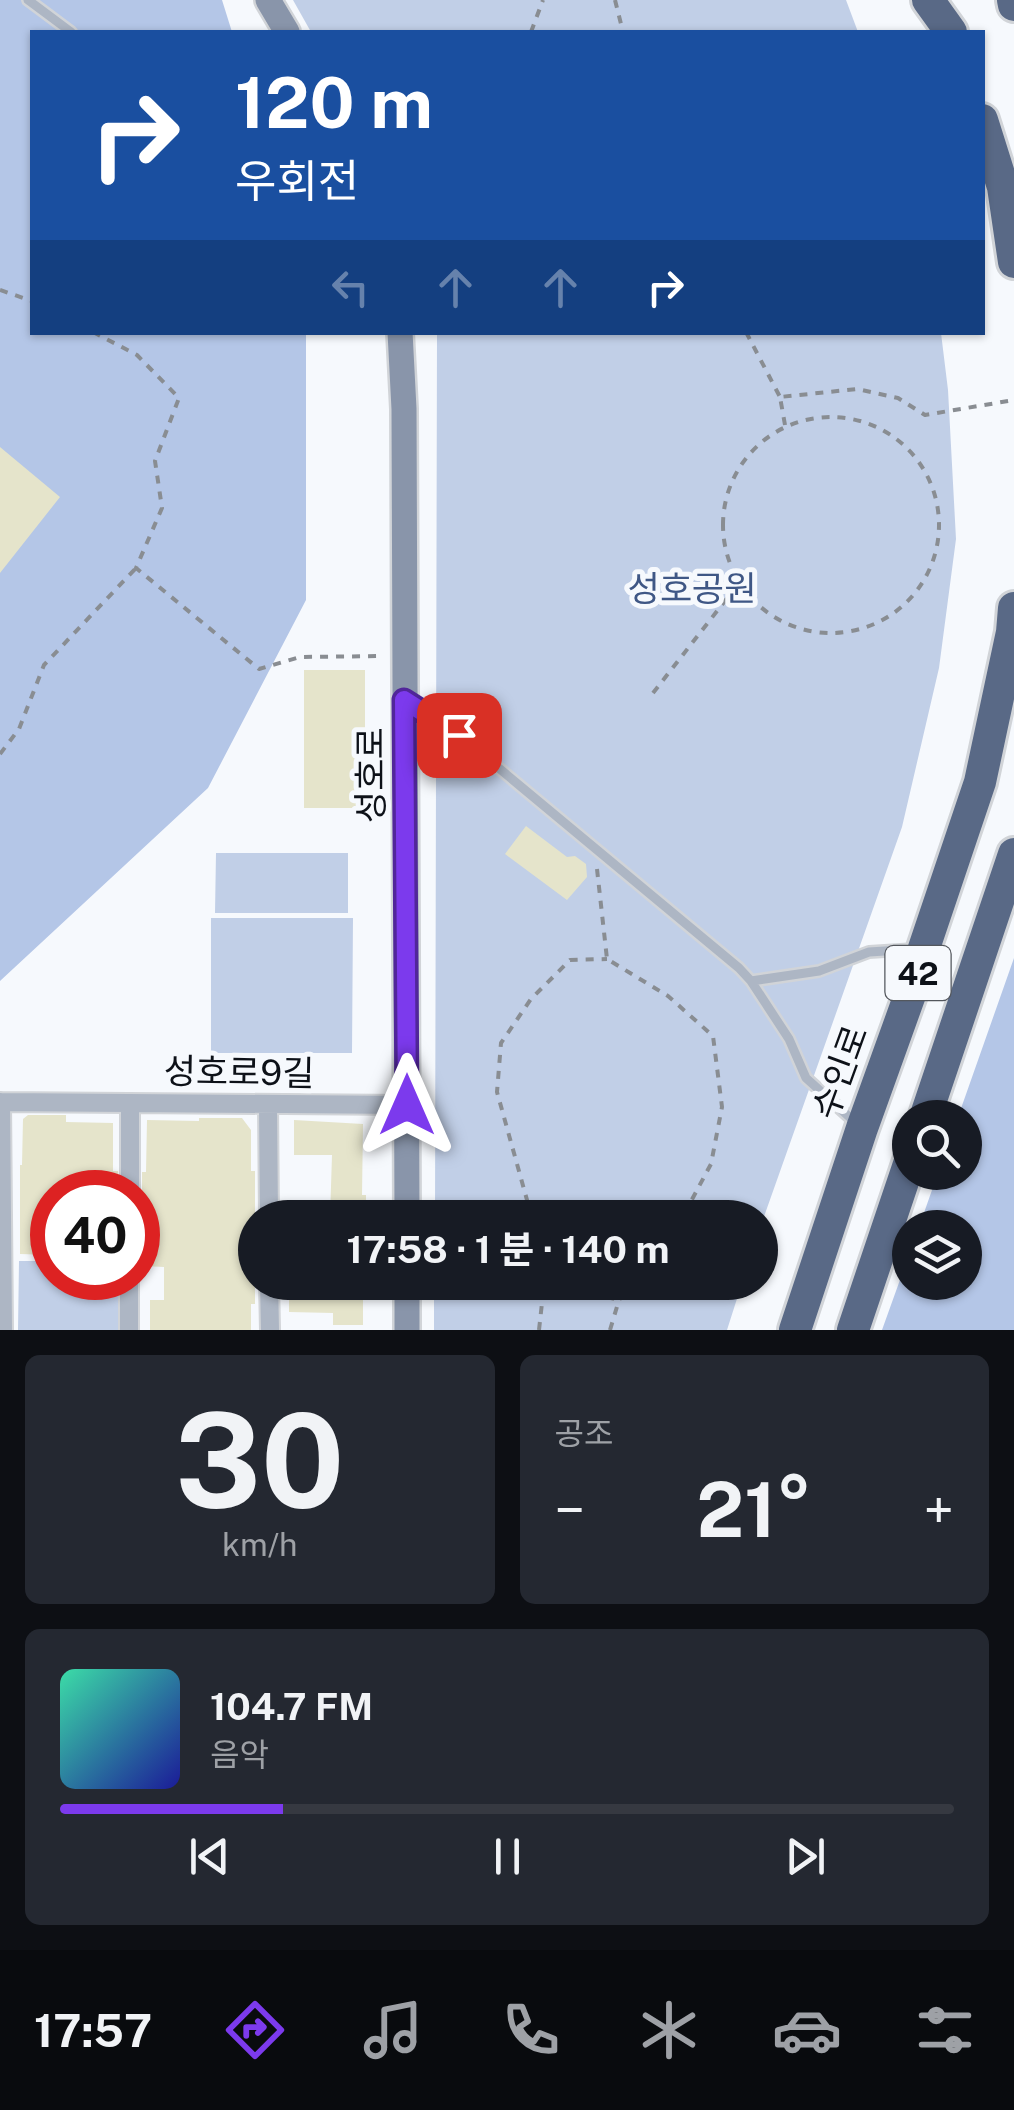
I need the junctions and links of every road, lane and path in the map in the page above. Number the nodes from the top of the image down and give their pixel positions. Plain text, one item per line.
1 (28, 0) edge
2 (268, 0) edge
3 (542, 0) edge
4 (615, 0) edge
5 (928, 0) edge
6 (945, 0) edge
7 (68, 30) edge
8 (287, 30) edge
9 (532, 30) edge
10 (622, 30) edge
11 (951, 30) edge
12 (952, 30) edge
13 (985, 129) edge
14 (1014, 262) edge
15 (0, 290) edge
16 (30, 300) edge
17 (99, 335) edge
18 (400, 335) edge
19 (748, 335) edge
20 (780, 397) junction
21 (1014, 400) edge
22 (786, 426) junction
23 (136, 568) junction
24 (739, 584) junction
25 (1014, 608) edge
26 (404, 656) junction
27 (652, 693) dead end
28 (404, 700) junction
29 (0, 754) edge
30 (594, 849) junction
31 (1014, 854) edge
32 (924, 948) junction
33 (607, 959) junction
34 (751, 980) junction
35 (931, 1100) edge
36 (1, 1102) edge
37 (130, 1103) junction
38 (268, 1105) junction
39 (407, 1105) junction
40 (862, 1128) junction
41 (130, 1170) edge
42 (900, 1190) edge
43 (269, 1200) edge
44 (407, 1200) edge
45 (527, 1200) edge
46 (692, 1200) edge
47 (129, 1300) edge
48 (270, 1300) edge
49 (407, 1300) edge
50 (542, 1300) edge
51 (619, 1300) edge
52 (3, 1330) edge
53 (129, 1330) edge
54 (270, 1330) edge
55 (407, 1330) edge
56 (539, 1330) edge
57 (610, 1330) edge
58 (795, 1330) edge
59 (852, 1330) edge

1 - 7 lane
2 - 8 street
3 - 9 path
4 - 10 path
5 - 11 highway
6 - 12 highway
13 - 14 highway
15 - 16 path
17 - 23 path
18 - 26 street, 성호로
19 - 20 path
20 - 21 path
20 - 22 path
22 - 24 path
22 - 24 path
23 - 26 path
23 - 29 path
24 - 27 path
25 - 32 highway, 수인로 / 42
26 - 28 street, 성호로
28 - 30 lane
28 - 39 street, 성호로
30 - 33 path
30 - 34 lane
31 - 35 highway, 42
32 - 34 lane
32 - 40 highway, 수인로 / 42
33 - 45 path
33 - 46 path
34 - 40 lane
36 - 37 street, 성호로9길
36 - 52 street, 성호로9길
37 - 38 street, 성호로9길
37 - 41 street, 성호로9길
38 - 39 street, 성호로9길
38 - 43 street
39 - 44 street, 성호로
40 - 58 highway, 수인로 / 42
42 - 59 highway
47 - 53 street
48 - 54 street
49 - 55 street
50 - 56 path
51 - 57 path

